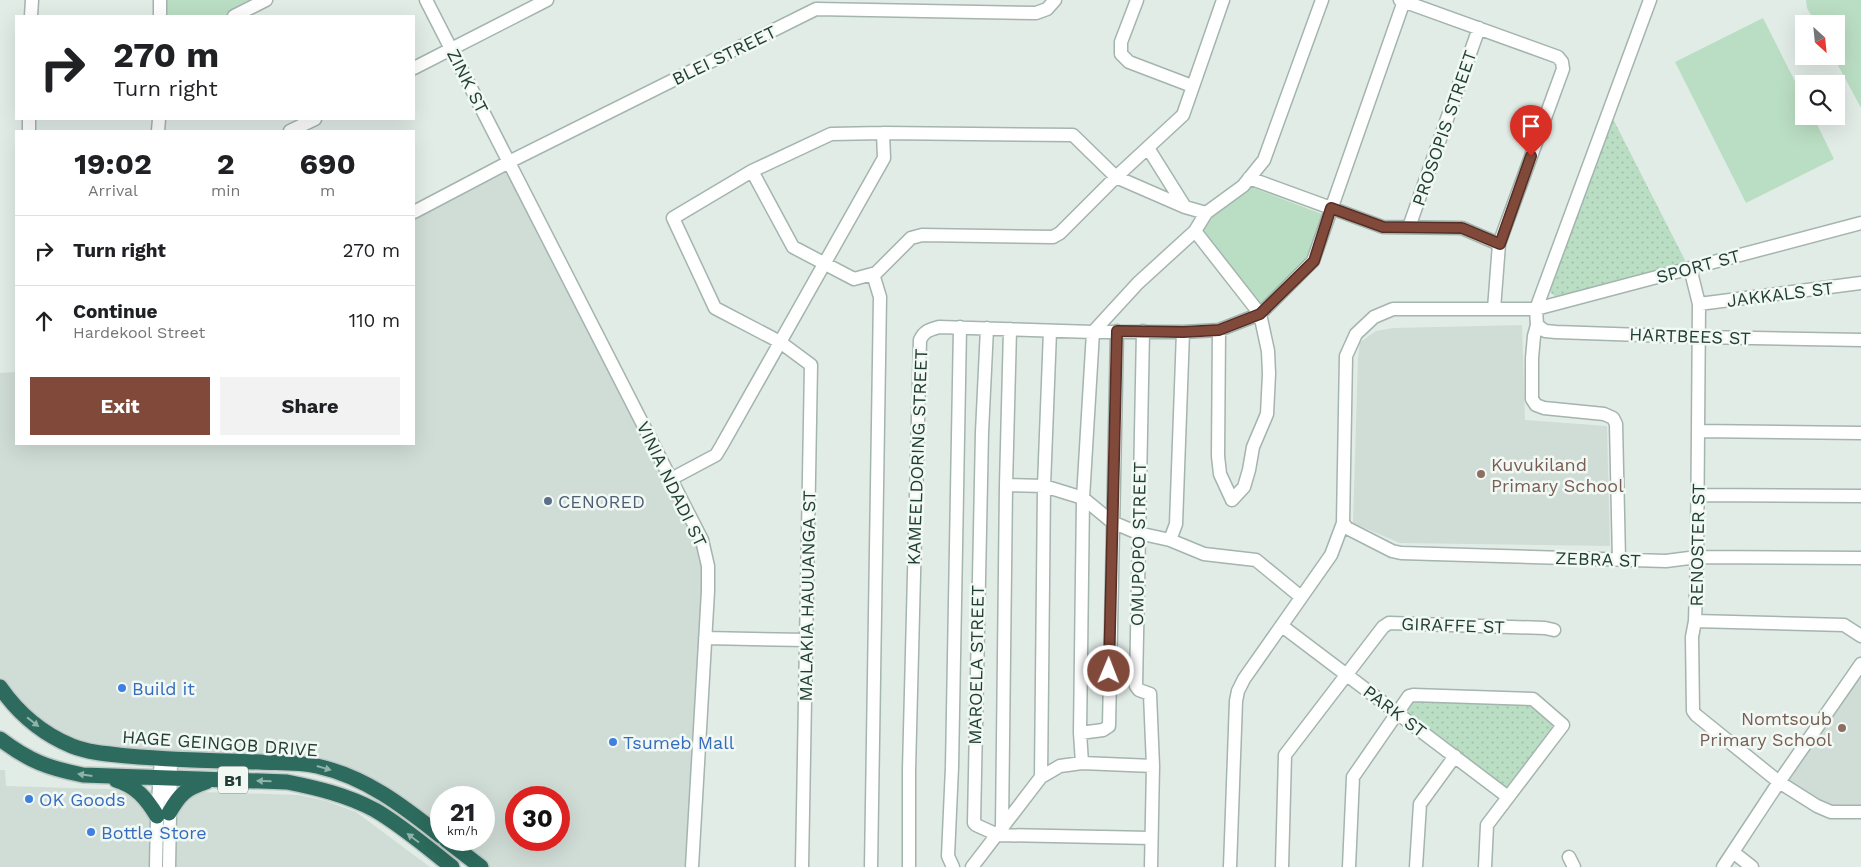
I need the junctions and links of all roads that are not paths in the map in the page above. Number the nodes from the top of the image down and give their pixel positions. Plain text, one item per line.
1 (32, 0) edge
2 (160, 0) edge
3 (266, 0) edge
4 (426, 0) edge
5 (547, 0) edge
6 (1055, 0) edge
7 (1137, 0) edge
8 (1223, 0) edge
9 (1322, 0) edge
10 (1650, 0) edge
11 (1402, 1) edge
12 (813, 5) edge
13 (31, 15) edge
14 (160, 15) edge
15 (236, 15) edge
16 (1478, 28) junction
17 (451, 49) junction
18 (415, 67) edge
19 (1192, 86) junction
20 (313, 120) edge
21 (292, 130) edge
22 (883, 133) junction
23 (1148, 148) junction
24 (509, 162) junction
25 (752, 171) junction
26 (1116, 177) junction
27 (1249, 178) junction
28 (1185, 207) junction
29 (1331, 208) junction
30 (415, 211) edge
31 (1206, 213) junction
32 (1861, 223) edge
33 (1409, 227) junction
34 (1195, 231) junction
35 (1500, 244) junction
36 (824, 264) junction
37 (1690, 268) junction
38 (873, 274) junction
39 (1861, 283) edge
40 (1699, 304) junction
41 (1494, 309) junction
42 (1536, 309) junction
43 (1260, 314) junction
44 (1537, 325) junction
45 (960, 327) junction
46 (987, 328) junction
47 (1010, 329) junction
48 (1219, 330) junction
49 (1050, 331) junction
50 (1117, 331) junction
51 (1143, 331) junction
52 (1093, 332) junction
53 (1183, 332) junction
54 (1699, 337) junction
55 (1861, 340) edge
56 (780, 342) junction
57 (1698, 431) junction
58 (1861, 433) edge
59 (671, 479) junction
60 (1006, 485) junction
61 (1044, 486) junction
62 (1698, 495) junction
63 (1861, 496) edge
64 (1083, 498) junction
65 (1112, 522) junction
66 (1343, 524) junction
67 (1138, 533) junction
68 (1170, 540) junction
69 (1697, 557) junction
70 (1861, 558) edge
71 (1619, 560) junction
72 (1301, 597) junction
73 (1695, 621) junction
74 (1282, 626) junction
75 (1554, 630) dead end
76 (1861, 636) edge
77 (705, 638) junction
78 (806, 640) junction
79 (1861, 664) edge
80 (1347, 675) junction
81 (0, 687) edge
82 (1397, 712) junction
83 (1080, 733) junction
84 (0, 738) edge
85 (1455, 756) junction
86 (166, 759) junction
87 (1082, 762) junction
88 (1153, 766) junction
89 (108, 777) junction
90 (1041, 777) junction
91 (165, 778) junction
92 (212, 780) junction
93 (1778, 782) junction
94 (1508, 796) junction
95 (1861, 812) edge
96 (163, 814) junction
97 (430, 828) edge
98 (1000, 830) junction
99 (1151, 838) junction
100 (460, 851) edge
101 (1733, 852) junction
102 (156, 867) edge
103 (169, 867) edge
104 (452, 867) edge
105 (481, 867) edge
106 (692, 867) edge
107 (802, 867) edge
108 (871, 867) edge
109 (909, 867) edge
110 (953, 867) edge
111 (972, 867) edge
112 (1151, 867) edge
113 (1230, 867) edge
114 (1282, 867) edge
115 (1349, 867) edge
116 (1416, 867) edge
117 (1485, 867) edge
118 (1722, 867) edge
119 (1752, 867) edge

1 - 13 street
2 - 14 street
3 - 15 street
4 - 17 street, ZINK ST
5 - 17 street
6 - 12 street, BLEI STREET
7 - 19 street
8 - 19 street
9 - 27 street
10 - 42 street
11 - 16 street
11 - 29 street
12 - 24 street, BLEI STREET
16 - 33 street, PROSOPIS STREET
16 - 35 street
17 - 18 street
17 - 24 street, ZINK ST
19 - 23 street
20 - 21 street
22 - 25 street
22 - 26 street
22 - 36 street
23 - 26 street
23 - 28 street
24 - 30 street, BLEI STREET
24 - 59 street, VINIA NDADI ST
25 - 36 street
25 - 56 street
26 - 28 street
26 - 38 street
27 - 29 street
27 - 31 street
28 - 31 street
29 - 33 street
29 - 43 street
31 - 34 street
32 - 37 street, SPORT ST
33 - 35 street
34 - 43 street
34 - 52 street
35 - 41 street
36 - 38 street
36 - 56 street
37 - 40 street, RENOSTER ST
37 - 42 street, SPORT ST
38 - 108 street
39 - 40 street, JAKKALS ST
40 - 54 street, RENOSTER ST
41 - 42 street, SPORT ST
41 - 66 street, SPORT ST
42 - 44 street
43 - 48 street, KAMEELDORING STREET
43 - 48 street
44 - 54 street, HARTBEES ST
44 - 71 street
45 - 46 street, KAMEELDORING STREET
45 - 109 street, KAMEELDORING STREET
45 - 110 street
46 - 47 street, KAMEELDORING STREET
46 - 98 street, MAROELA STREET
47 - 49 street, KAMEELDORING STREET
47 - 60 street
48 - 53 street, KAMEELDORING STREET
49 - 52 street, KAMEELDORING STREET
49 - 61 street
50 - 51 street, KAMEELDORING STREET
50 - 52 street, KAMEELDORING STREET
50 - 65 street
51 - 53 street, KAMEELDORING STREET
51 - 67 street, OMUPOPO STREET
52 - 64 street
53 - 68 street
54 - 55 street, HARTBEES ST
54 - 57 street, RENOSTER ST
56 - 59 street
56 - 78 street, MALAKIA HAUUANGA ST
57 - 58 street
57 - 62 street, RENOSTER ST
59 - 77 street, VINIA NDADI ST
60 - 61 street
60 - 98 street
61 - 64 street
61 - 90 street
62 - 63 street
62 - 69 street, RENOSTER ST
64 - 65 street
64 - 83 street
65 - 67 street
65 - 83 street
66 - 71 street, ZEBRA ST
66 - 72 street
67 - 68 street
67 - 88 street, OMUPOPO STREET
68 - 72 street
69 - 70 street, ZEBRA ST
69 - 71 street, ZEBRA ST
69 - 73 street, RENOSTER ST
72 - 74 street
73 - 76 street
73 - 93 street, RENOSTER ST
74 - 80 street, PARK ST
74 - 113 street
75 - 80 street, GIRAFFE ST
77 - 78 street
77 - 106 street, VINIA NDADI ST
78 - 107 street, MALAKIA HAUUANGA ST
79 - 93 street
80 - 82 street, PARK ST
80 - 114 street
81 -> 86 highway, HAGE GEINGOB DRIVE / B1
82 - 85 street, PARK ST
82 - 94 street
82 - 115 street
83 - 87 street
89 -> 84 highway, HAGE GEINGOB DRIVE / B1
85 - 94 street, PARK ST
85 - 116 street
86 - 91 street
86 -> 97 highway, HAGE GEINGOB DRIVE / B1
87 - 88 street
87 - 90 street
88 - 99 street, OMUPOPO STREET
89 - 91 highway, HAGE GEINGOB DRIVE / B1
89 - 96 highway
90 - 98 street
91 - 92 highway, HAGE GEINGOB DRIVE / B1
91 - 96 street
92 - 96 highway
104 -> 92 highway, HAGE GEINGOB DRIVE / B1
93 - 95 street
93 - 101 street
94 - 117 street
96 - 102 street
96 - 103 street
98 - 99 street, MAROELA STREET
98 - 111 street
99 - 112 street, OMUPOPO STREET
100 - 105 highway
101 - 118 street
101 - 119 street

